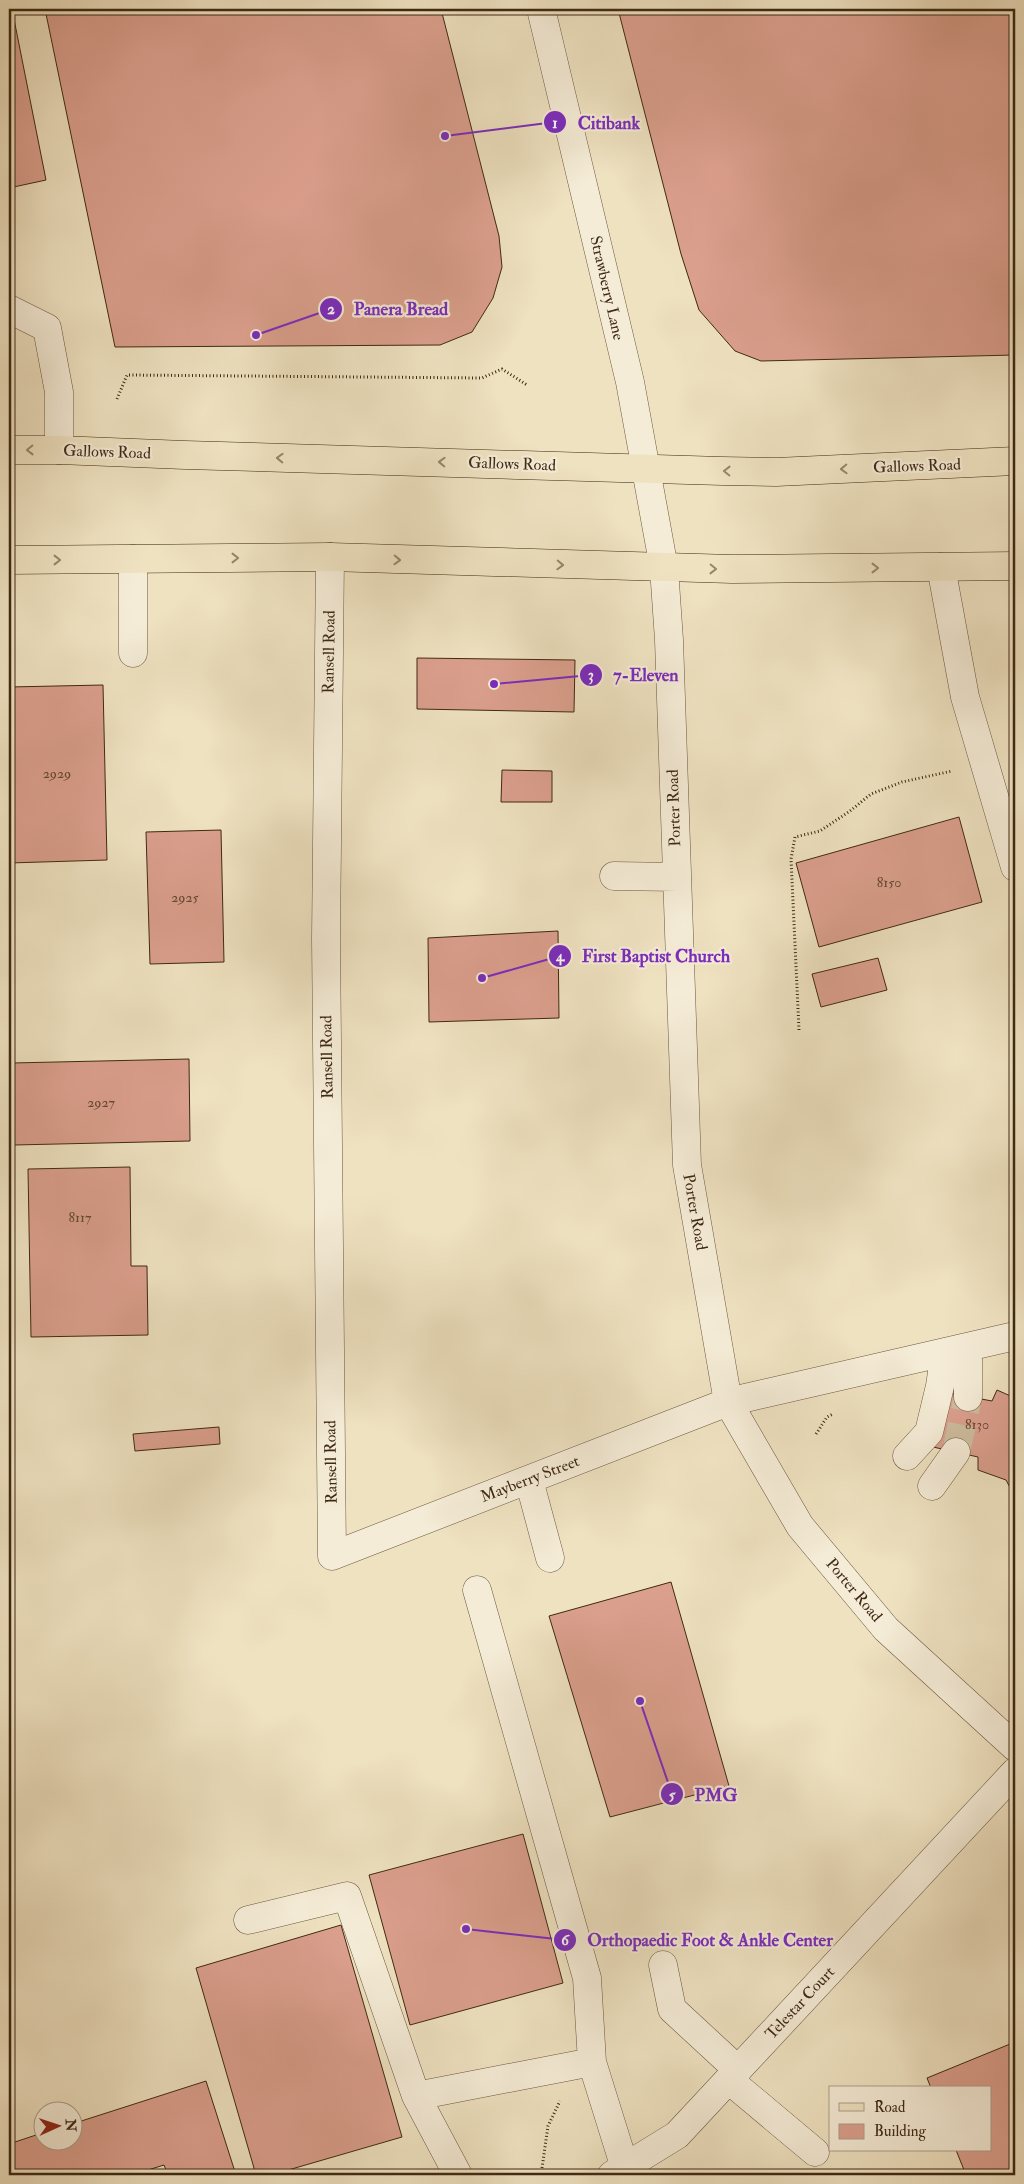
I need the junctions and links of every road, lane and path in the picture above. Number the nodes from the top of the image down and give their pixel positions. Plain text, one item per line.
1 (541, 9) edge
2 (9, 309) edge
3 (527, 385) dead end
4 (117, 399) dead end
5 (9, 450) edge
6 (59, 450) junction
7 (1015, 461) edge
8 (647, 468) junction
9 (330, 557) junction
10 (133, 559) junction
11 (9, 560) edge
12 (1015, 566) edge
13 (941, 567) junction
14 (664, 568) junction
15 (134, 653) dead end
16 (985, 762) junction
17 (1015, 867) edge
18 (614, 876) dead end
19 (676, 877) junction
20 (799, 1030) dead end
21 (1015, 1336) edge
22 (957, 1350) junction
23 (968, 1397) tunnel mouth
24 (728, 1402) junction
25 (956, 1452) tunnel mouth
26 (907, 1456) dead end
27 (529, 1480) junction
28 (932, 1486) dead end
29 (332, 1556) joint
30 (550, 1558) dead end
31 (477, 1590) dead end
32 (1015, 1747) edge
33 (1015, 1772) edge
34 (248, 1920) dead end
35 (663, 1965) dead end
36 (592, 2062) junction
37 (734, 2075) junction
38 (564, 2094) dead end
39 (416, 2096) junction
40 (815, 2152) dead end
41 (619, 2172) edge
42 (450, 2173) edge
43 (541, 2175) edge

1 - 8 street, Strawberry Lane
2 - 6 street
3 - 4 path
6 -> 5 main road, Gallows Road
8 -> 6 main road, Gallows Road
7 -> 8 main road, Gallows Road
8 - 14 street, Strawberry Lane
10 -> 9 main road
9 -> 14 main road
9 - 29 street, Ransell Road
11 -> 10 main road
10 - 15 street
12 - 13 main road
14 -> 13 main road
13 - 16 street
14 - 19 street, Porter Road
16 - 17 street
16 - 20 path
18 - 19 street
19 - 24 street, Porter Road
21 - 22 street, Mayberry Street
22 - 23 street
22 - 24 street, Mayberry Street
22 - 26 street
24 - 27 street, Mayberry Street
24 - 32 street, Porter Road
25 - 28 street
27 - 29 street, Mayberry Street
27 - 30 street
31 - 36 street
33 - 37 street, Telestar Court
34 - 39 street
35 - 37 street
36 - 39 street
36 - 41 street
37 - 40 street
37 - 41 street, Telestar Court
38 - 43 path
39 - 42 street

